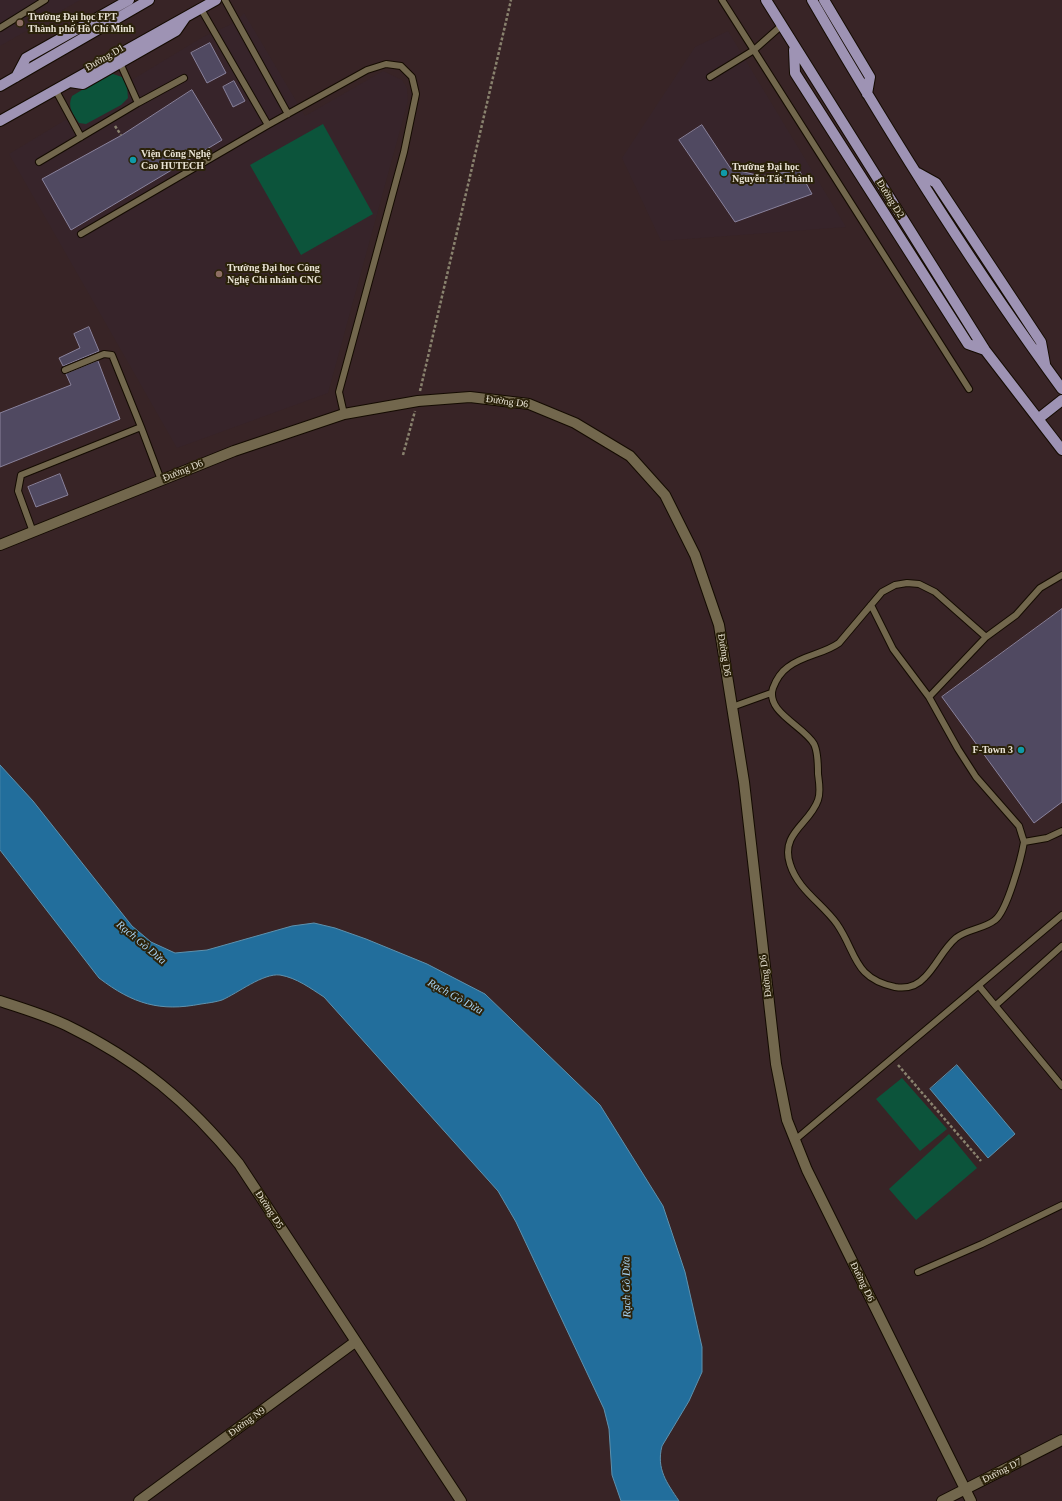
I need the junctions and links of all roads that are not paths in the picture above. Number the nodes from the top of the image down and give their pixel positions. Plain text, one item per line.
1 (45, 0) edge
2 (129, 0) edge
3 (149, 0) edge
4 (216, 0) edge
5 (225, 0) edge
6 (722, 0) edge
7 (766, 0) edge
8 (812, 0) edge
9 (824, 0) edge
10 (201, 8) junction
11 (186, 17) junction
12 (781, 26) junction
13 (0, 28) edge
14 (754, 50) junction
15 (120, 63) junction
16 (16, 77) junction
17 (710, 77) dead end
18 (184, 78) dead end
19 (70, 82) junction
20 (0, 86) edge
21 (55, 89) junction
22 (868, 94) junction
23 (138, 103) junction
24 (288, 114) junction
25 (0, 121) edge
26 (268, 125) junction
27 (80, 137) junction
28 (39, 162) dead end
29 (81, 234) dead end
30 (65, 370) dead end
31 (969, 389) dead end
32 (1062, 389) edge
33 (1062, 400) edge
34 (344, 414) junction
35 (1038, 420) junction
36 (141, 427) junction
37 (1062, 450) edge
38 (161, 480) junction
39 (33, 532) junction
40 (0, 545) edge
41 (1062, 575) edge
42 (871, 605) junction
43 (986, 637) junction
44 (771, 693) junction
45 (929, 697) junction
46 (732, 707) junction
47 (1062, 831) edge
48 (1024, 842) junction
49 (1062, 915) edge
50 (1062, 946) edge
51 (979, 986) junction
52 (0, 1002) edge
53 (996, 1005) junction
54 (1062, 1085) edge
55 (795, 1140) junction
56 (1062, 1205) edge
57 (918, 1272) dead end
58 (355, 1342) junction
59 (1062, 1440) edge
60 (966, 1489) junction
61 (140, 1501) edge
62 (461, 1501) edge
63 (942, 1501) edge
64 (971, 1501) edge

1 - 13 lane
2 - 16 main road
3 - 16 main road
4 - 10 main road, Đường D1
5 - 24 lane
6 - 14 lane
7 - 12 main road, Đường D2
8 - 22 main road
9 - 22 main road
10 - 11 main road, Đường D1
10 - 26 lane
11 - 15 main road, Đường D1
11 - 19 main road, Đường D1
12 - 14 lane
12 - 35 main road, Đường D2
14 - 17 lane
14 - 31 lane
15 - 19 main road, Đường D1
15 - 23 lane
16 - 20 main road
18 - 23 lane
19 - 21 main road, Đường D1
21 - 25 main road, Đường D1
21 - 27 lane
22 - 32 main road
23 - 27 lane
24 - 26 lane
24 - 34 lane
26 - 29 lane
27 - 28 lane
30 - 36 lane
33 - 35 main road
34 - 38 street, Đường D6
34 - 46 street, Đường D6
35 - 37 main road, Đường D2
36 - 38 lane
36 - 39 lane
38 - 39 street, Đường D6
39 - 40 street, Đường D6
41 - 43 lane
42 - 43 lane
42 - 44 lane
42 - 45 lane
43 - 45 lane
44 - 46 lane
44 - 48 lane
45 - 48 lane
46 - 55 street, Đường D6
47 - 48 lane
49 - 51 lane
50 - 53 lane
51 - 53 lane
51 - 55 lane
52 - 58 street, Đường D5
53 - 54 lane
55 - 60 street, Đường D6
56 - 57 lane
58 - 61 street, Đường N9
58 - 62 street, Đường D5
59 - 60 street, Đường D7
60 - 63 street, Đường D7
60 - 64 street, Đường D6

